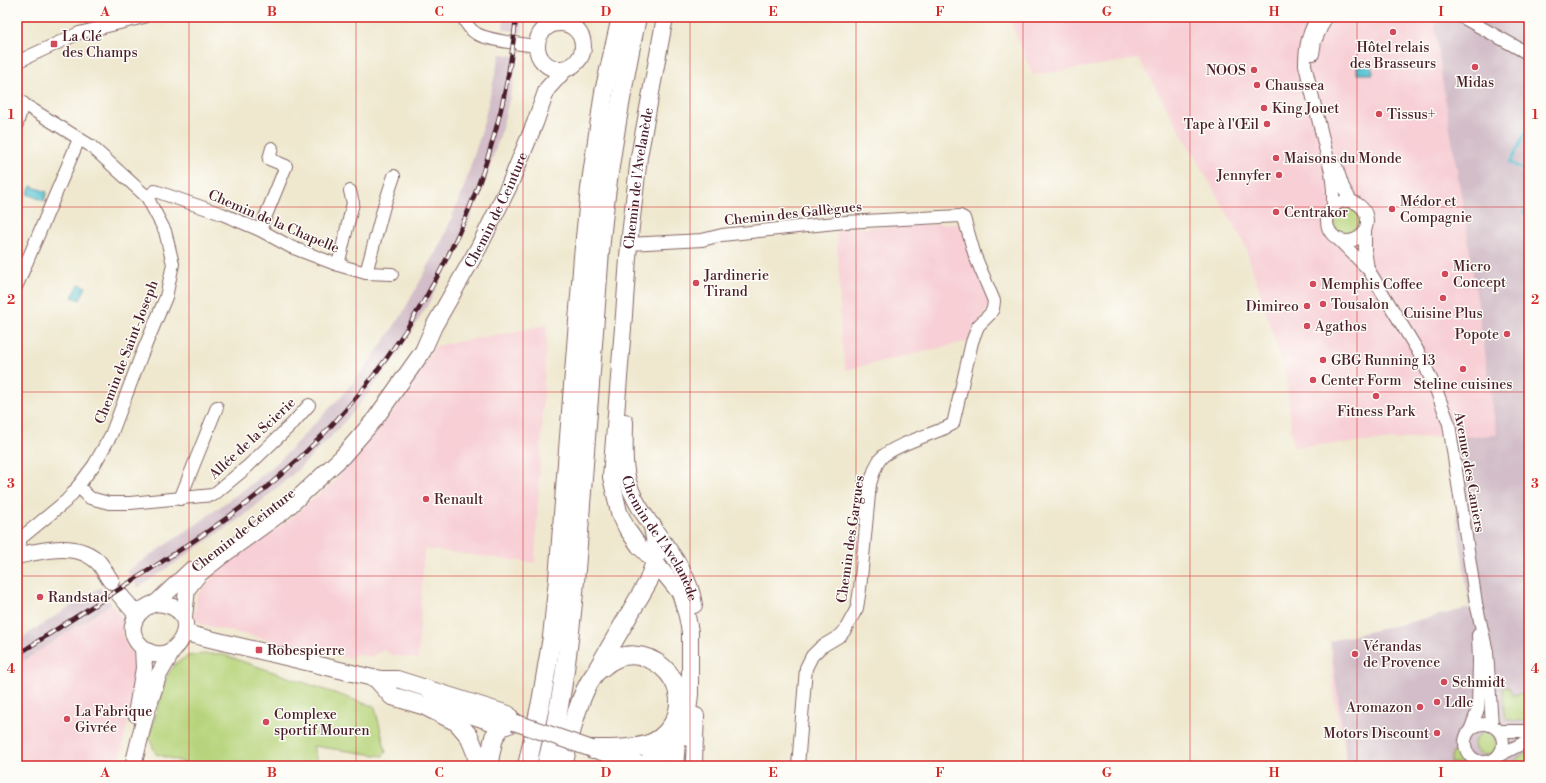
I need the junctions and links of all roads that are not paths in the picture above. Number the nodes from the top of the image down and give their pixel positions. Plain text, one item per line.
1 (144, 17) edge
2 (463, 17) edge
3 (620, 17) edge
4 (637, 17) edge
5 (665, 17) edge
6 (674, 17) edge
7 (1317, 17) edge
8 (1326, 17) edge
9 (1462, 17) edge
10 (566, 21) edge
11 (547, 22) edge
12 (662, 42) junction
13 (537, 46) junction
14 (1529, 54) edge
15 (17, 62) edge
16 (543, 62) junction
17 (564, 69) junction
18 (547, 89) junction
19 (20, 101) edge
20 (17, 124) edge
21 (79, 139) junction
22 (272, 148) dead end
23 (394, 176) dead end
24 (350, 191) dead end
25 (147, 196) junction
26 (1351, 201) junction
27 (1333, 206) junction
28 (960, 216) joint
29 (260, 230) junction
30 (1365, 230) junction
31 (1338, 239) junction
32 (629, 244) junction
33 (338, 265) junction
34 (1368, 269) junction
35 (366, 273) junction
36 (392, 274) dead end
37 (17, 285) edge
38 (624, 315) junction
39 (434, 326) junction
40 (309, 405) dead end
41 (217, 407) dead end
42 (78, 486) junction
43 (180, 499) junction
44 (653, 527) junction
45 (17, 555) edge
46 (655, 562) junction
47 (156, 603) junction
48 (1476, 603) junction
49 (137, 615) junction
50 (184, 625) junction
51 (143, 648) junction
52 (173, 650) junction
53 (594, 674) junction
54 (377, 679) junction
55 (514, 722) junction
56 (1471, 728) junction
57 (1495, 728) junction
58 (1529, 732) edge
59 (1529, 740) edge
60 (677, 744) junction
61 (592, 749) junction
62 (1496, 760) edge
63 (1472, 762) edge
64 (693, 764) edge
65 (125, 766) edge
66 (133, 766) edge
67 (478, 766) edge
68 (488, 766) edge
69 (527, 766) edge
70 (546, 766) edge
71 (563, 766) edge
72 (640, 766) edge
73 (675, 766) edge
74 (798, 766) edge

1 - 15 street
2 - 13 street
3 - 69 highway
4 - 70 highway
5 - 12 main road
6 - 12 main road
7 - 27 street
8 - 26 street
9 - 14 street
10 - 11 main road
10 - 17 main road
11 - 13 main road
12 - 32 main road, Chemin de l'Avelanède
13 - 16 main road
16 - 17 main road
16 - 18 main road, Chemin de Ceinture
17 - 18 main road, Chemin de Ceinture
18 - 39 main road, Chemin de Ceinture
19 - 20 street
19 - 21 street, Chemin de Saint-Joseph
21 - 25 street, Chemin de Saint-Joseph
21 - 37 street
22 - 29 street
23 - 35 street
24 - 33 street
25 - 29 street, Chemin de la Chapelle
25 - 42 street, Chemin de Saint-Joseph
26 - 27 street
26 - 30 street
27 - 31 street
28 - 32 street, Chemin des Gallègues
28 - 74 street, Chemin des Gargues
29 - 33 street, Chemin de la Chapelle
30 - 31 street
30 - 34 street, Avenue des Caniers
31 - 34 street, Avenue des Caniers
32 - 38 main road, Chemin de l'Avelanède
33 - 35 street, Chemin de la Chapelle
34 - 48 street, Avenue des Caniers
35 - 36 street, Chemin de la Chapelle
38 - 44 main road, Chemin de l'Avelanède
38 - 46 main road, Chemin de l'Avelanède
39 - 47 main road, Chemin de Ceinture
39 - 50 main road, Chemin de Ceinture
40 - 43 street, Allée de la Scierie
41 - 43 street
42 - 43 street, Allée de la Scierie
42 - 45 street, Chemin de Saint-Joseph
44 - 46 highway
44 - 64 main road, Chemin de l'Avelanède
45 - 49 main road
46 - 53 highway
46 - 60 main road, Chemin de l'Avelanède
47 - 49 main road
47 - 50 main road
48 - 56 street, Avenue des Caniers
48 - 57 street, Avenue des Caniers
49 - 51 main road
50 - 52 main road
50 - 54 main road
51 - 52 main road
51 - 65 main road
52 - 66 main road
53 - 61 highway
53 - 71 highway
54 - 55 main road
54 - 67 highway
55 - 61 main road, bridge
55 - 68 highway
56 - 57 street
56 - 63 street
57 - 58 street
57 - 62 street
59 - 62 street
60 - 72 main road, Chemin de l'Avelanède
60 - 73 main road, Chemin de l'Avelanède
61 - 72 main road
62 - 63 street

